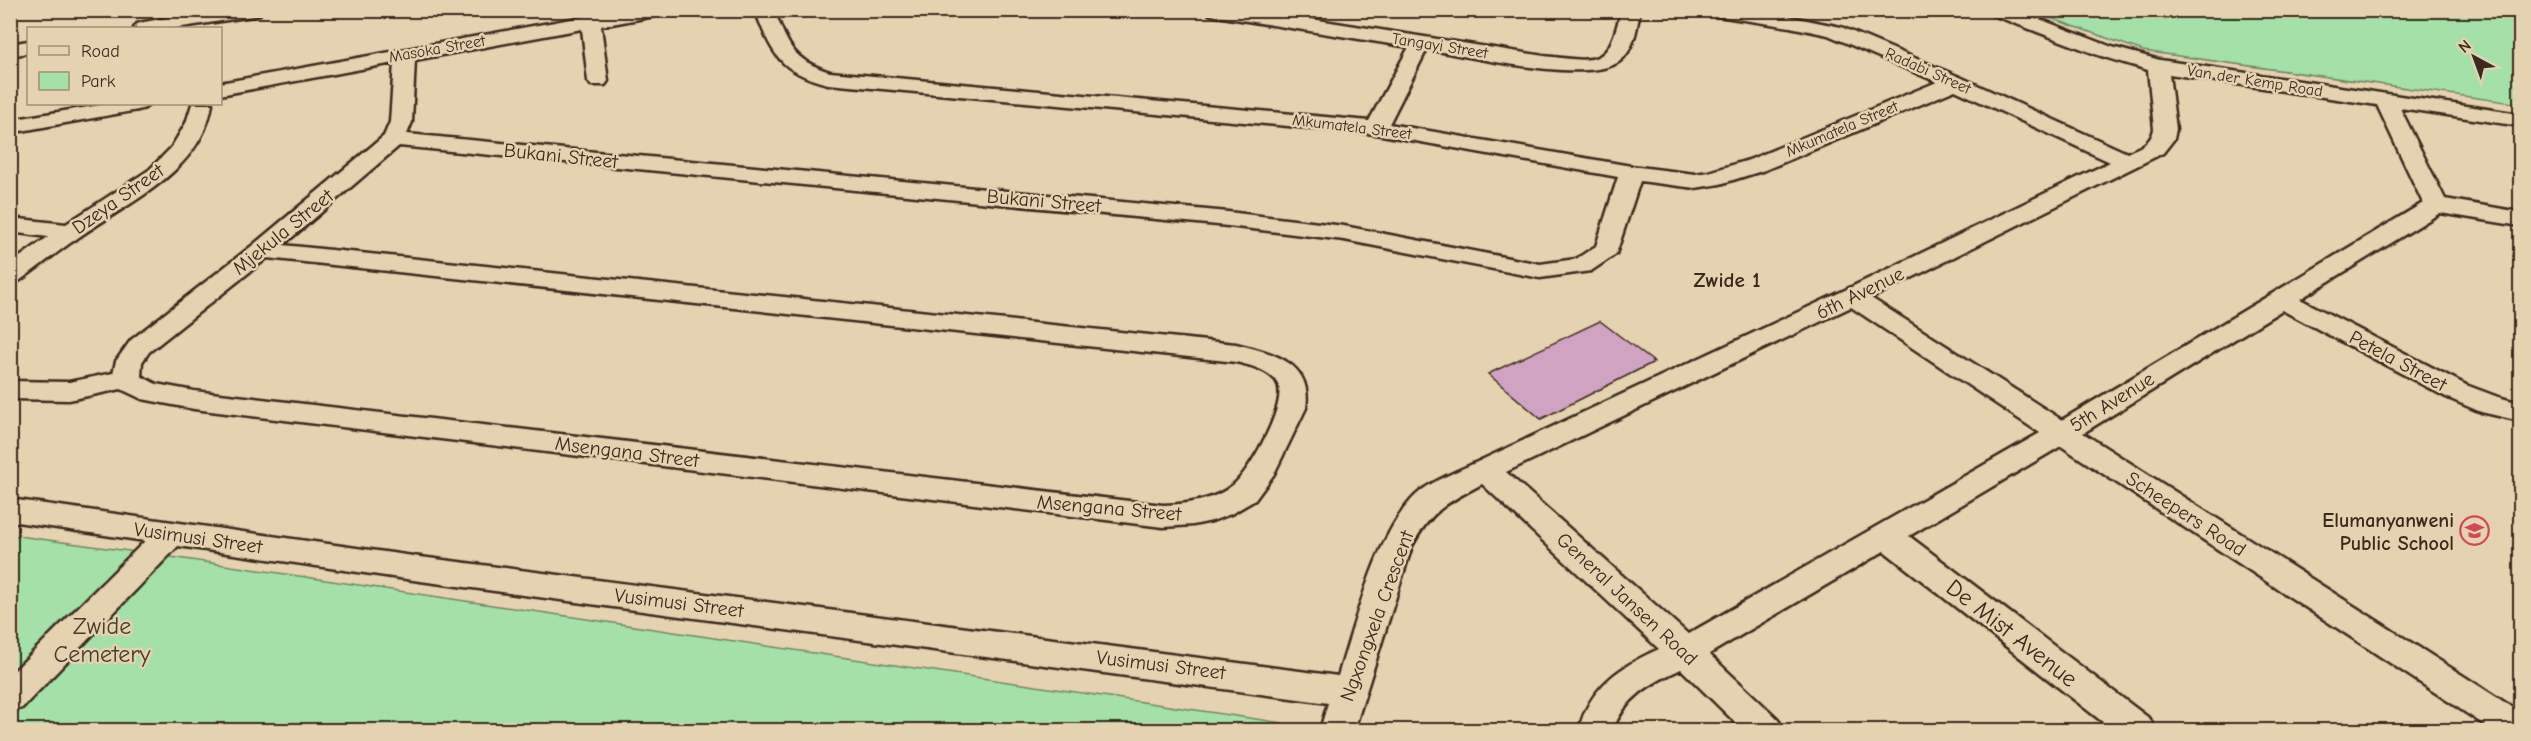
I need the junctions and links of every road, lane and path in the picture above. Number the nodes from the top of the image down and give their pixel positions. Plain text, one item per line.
1 (253, 10) edge
2 (655, 10) edge
3 (764, 10) edge
4 (1216, 10) edge
5 (1631, 10) edge
6 (1717, 10) edge
7 (1997, 10) edge
8 (547, 20) edge
9 (591, 22) junction
10 (150, 27) edge
11 (1421, 43) junction
12 (27, 47) edge
13 (10, 50) edge
14 (405, 55) junction
15 (2158, 66) junction
16 (598, 81) dead end
17 (1955, 82) junction
18 (222, 88) edge
19 (2386, 101) junction
20 (132, 105) edge
21 (202, 105) edge
22 (2520, 120) edge
23 (10, 127) edge
24 (1376, 128) junction
25 (394, 139) junction
26 (2129, 162) junction
27 (1631, 173) junction
28 (2436, 205) junction
29 (2520, 219) edge
30 (10, 225) edge
31 (70, 232) junction
32 (262, 250) junction
33 (10, 276) edge
34 (1852, 297) junction
35 (2280, 299) junction
36 (129, 382) junction
37 (10, 390) edge
38 (2491, 405) junction
39 (2520, 412) edge
40 (2520, 426) edge
41 (2062, 433) junction
42 (1485, 470) junction
43 (10, 510) edge
44 (170, 534) junction
45 (1885, 535) junction
46 (1685, 652) junction
47 (1349, 692) junction
48 (10, 698) edge
49 (1337, 730) edge
50 (1596, 730) edge
51 (1766, 730) edge
52 (2138, 730) edge
53 (2520, 730) edge

1 - 10 street
2 - 9 street, Masoka Street
3 - 24 street, Mkumatela Street
4 - 11 street, Tangayi Street
5 - 11 street, Tangayi Street
6 - 17 street, Radabi Street
7 - 15 street, Van der Kemp Road
8 - 9 street, Masoka Street
8 - 14 street, Masoka Street
9 - 16 street
11 - 24 street
12 - 13 street
14 - 18 street, Masoka Street
14 - 25 street
15 - 19 street, Van der Kemp Road
15 - 26 street, 6th Avenue
17 - 26 street, Radabi Street
17 - 27 street, Mkumatela Street
19 - 22 street, Van der Kemp Road
19 - 28 street
20 - 23 street
21 - 31 street, Dzeya Street
24 - 27 street, Mkumatela Street
25 - 27 street, Bukani Street
25 - 32 street, Mjekula Street
26 - 34 street, 6th Avenue
28 - 29 street
28 - 35 street, 5th Avenue
30 - 31 street
31 - 33 street, Dzeya Street
32 - 36 street, Mjekula Street
32 - 36 street, Msengana Street
34 - 41 street, Scheepers Road
34 - 42 street, 6th Avenue
35 - 38 street, Petela Street
35 - 41 street, 5th Avenue
36 - 37 street
38 - 39 street, Petela Street
38 - 40 street
41 - 45 street, 5th Avenue
41 - 53 street, Scheepers Road
42 - 46 street, General Jansen Road
42 - 47 street, Ngxongxela Crescent
43 - 44 street, Vusimusi Street
44 - 47 street, Vusimusi Street
44 - 48 street
45 - 46 street, 5th Avenue
45 - 52 street, De Mist Avenue
46 - 50 street, 5th Avenue
46 - 51 street, General Jansen Road
47 - 49 street, Ngxongxela Crescent

